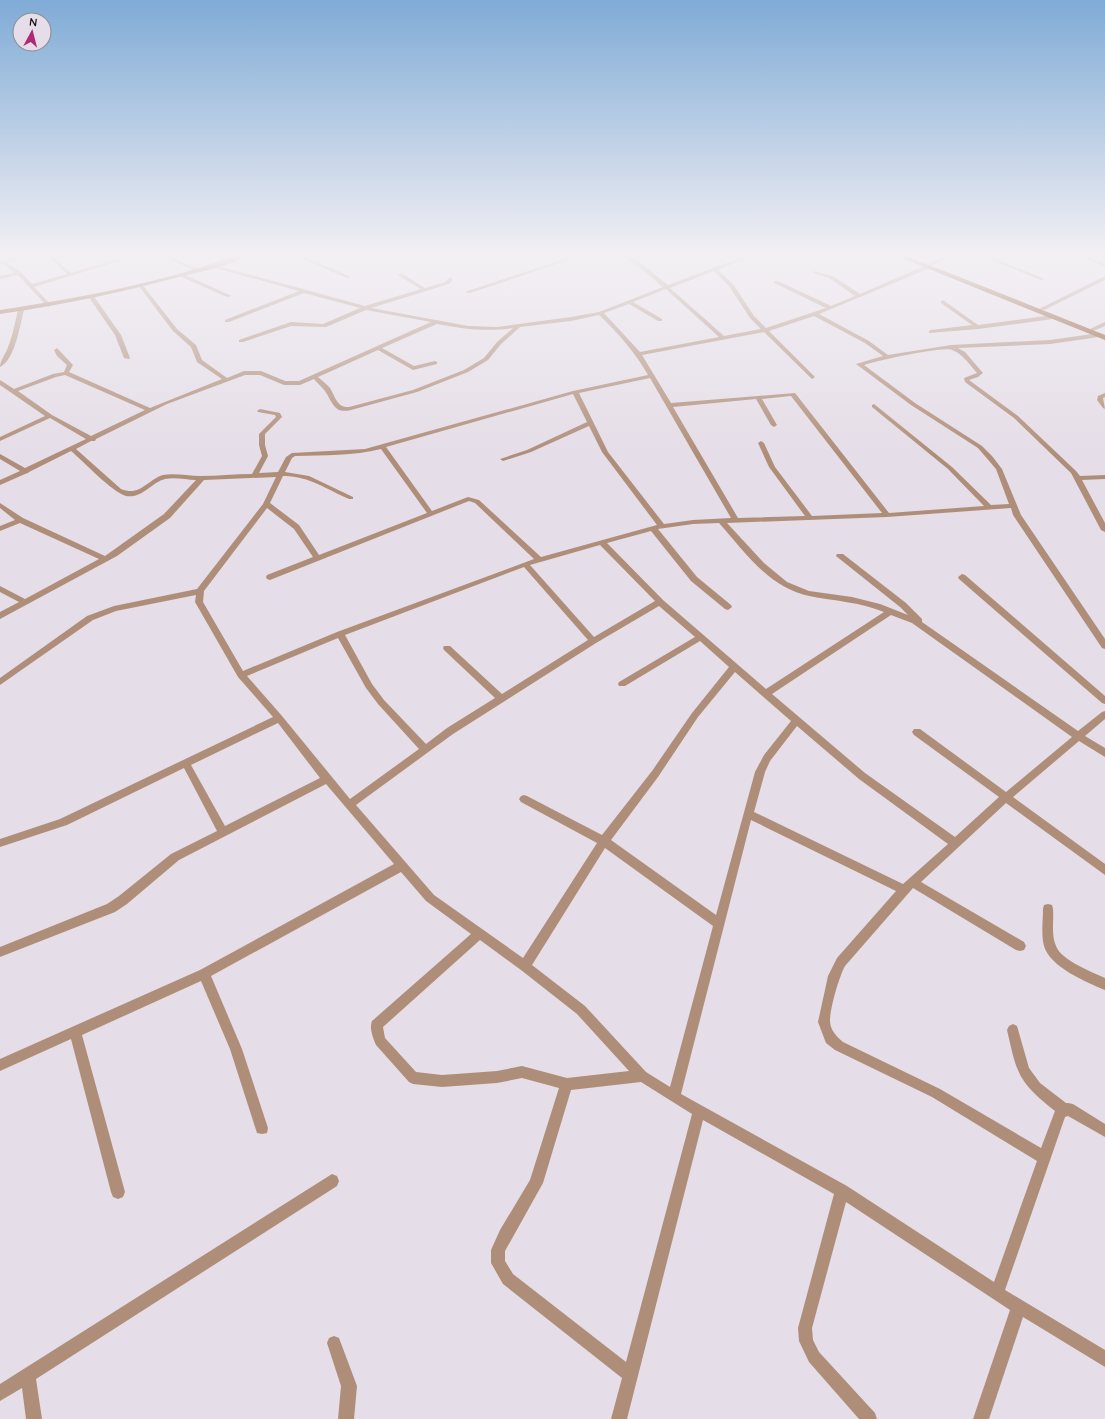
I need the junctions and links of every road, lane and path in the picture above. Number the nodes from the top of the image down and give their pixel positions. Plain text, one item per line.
1 (18, 321) edge
2 (108, 321) edge
3 (168, 321) edge
4 (335, 321) edge
5 (432, 321) edge
6 (556, 321) edge
7 (609, 321) edge
8 (706, 321) edge
9 (756, 321) edge
10 (794, 321) edge
11 (828, 321) edge
12 (970, 321) edge
13 (1021, 321) edge
14 (1064, 321) edge
15 (1073, 321) edge
16 (436, 322) junction
17 (1105, 324) edge
18 (518, 327) junction
19 (978, 327) junction
20 (1093, 329) junction
21 (765, 331) junction
22 (931, 332) dead end
23 (1103, 336) edge
24 (723, 338) junction
25 (242, 341) dead end
26 (951, 347) junction
27 (378, 348) junction
28 (57, 350) dead end
29 (638, 354) junction
30 (887, 357) junction
31 (127, 358) dead end
32 (435, 363) dead end
33 (0, 365) edge
34 (66, 373) junction
35 (652, 376) junction
36 (315, 377) junction
37 (812, 377) dead end
38 (225, 379) junction
39 (0, 382) edge
40 (13, 391) junction
41 (575, 392) junction
42 (1105, 395) edge
43 (758, 397) junction
44 (669, 405) junction
45 (874, 406) dead end
46 (1105, 407) edge
47 (150, 410) junction
48 (260, 411) dead end
49 (50, 416) junction
50 (590, 423) junction
51 (774, 425) dead end
52 (0, 439) edge
53 (92, 440) junction
54 (761, 443) dead end
55 (383, 447) junction
56 (73, 449) junction
57 (0, 456) edge
58 (503, 460) dead end
59 (26, 472) junction
60 (255, 475) junction
61 (281, 476) junction
62 (1105, 476) edge
63 (202, 478) junction
64 (1079, 478) junction
65 (0, 484) edge
66 (351, 498) dead end
67 (266, 504) junction
68 (0, 505) edge
69 (1013, 506) junction
70 (989, 507) junction
71 (431, 514) junction
72 (887, 515) junction
73 (810, 518) junction
74 (20, 520) junction
75 (721, 521) junction
76 (736, 522) junction
77 (662, 526) junction
78 (654, 528) junction
79 (0, 529) edge
80 (1105, 530) edge
81 (602, 543) junction
82 (840, 556) dead end
83 (106, 559) junction
84 (318, 559) junction
85 (539, 560) junction
86 (525, 564) junction
87 (270, 577) dead end
88 (962, 577) dead end
89 (0, 589) edge
90 (200, 591) junction
91 (25, 602) junction
92 (660, 602) junction
93 (728, 608) dead end
94 (891, 611) junction
95 (0, 616) edge
96 (929, 630) junction
97 (340, 634) junction
98 (701, 637) junction
99 (593, 641) junction
100 (1105, 646) edge
101 (447, 648) dead end
102 (735, 666) junction
103 (242, 675) junction
104 (0, 682) edge
105 (622, 684) dead end
106 (766, 694) junction
107 (501, 699) junction
108 (1105, 701) edge
109 (1105, 714) edge
110 (279, 718) junction
111 (797, 720) junction
112 (917, 732) dead end
113 (1079, 737) junction
114 (425, 749) junction
115 (1105, 752) edge
116 (185, 762) junction
117 (327, 779) junction
118 (1006, 797) junction
119 (524, 799) dead end
120 (350, 804) junction
121 (748, 814) junction
122 (223, 832) junction
123 (604, 841) junction
124 (0, 843) edge
125 (955, 843) junction
126 (401, 866) junction
127 (1105, 870) edge
128 (908, 886) junction
129 (1048, 909) dead end
130 (720, 924) junction
131 (478, 934) junction
132 (1020, 946) dead end
133 (0, 952) edge
134 (525, 966) junction
135 (204, 974) junction
136 (1105, 984) edge
137 (1013, 1030) dead end
138 (75, 1032) junction
139 (0, 1065) edge
140 (642, 1076) junction
141 (567, 1084) junction
142 (674, 1097) junction
143 (699, 1110) junction
144 (1064, 1110) junction
145 (262, 1128) dead end
146 (1105, 1130) edge
147 (1043, 1157) junction
148 (332, 1181) dead end
149 (842, 1190) junction
150 (118, 1192) dead end
151 (997, 1293) junction
152 (1019, 1306) junction
153 (334, 1343) dead end
154 (1105, 1359) edge
155 (28, 1375) junction
156 (631, 1375) junction
157 (0, 1393) edge
158 (34, 1419) edge
159 (346, 1419) edge
160 (619, 1419) edge
161 (869, 1419) edge
162 (981, 1419) edge

1 - 33 street
2 - 31 street
3 - 38 street
4 - 25 street
5 - 16 street
6 - 18 street
7 - 29 street
8 - 24 street
9 - 21 street
10 - 21 street
11 - 30 street
12 - 19 street
13 - 19 street
14 - 23 main road
15 - 20 main road
16 - 18 street
16 - 27 street
17 - 20 street
18 - 36 street
19 - 22 street
20 - 23 main road
21 - 24 street
21 - 37 street
23 - 26 street
24 - 29 street
26 - 30 street
26 - 64 street
27 - 32 street
27 - 36 street
28 - 34 street
29 - 35 street
30 - 69 street
34 - 40 street
34 - 47 street
35 - 41 street
35 - 44 street
36 - 38 street
38 - 47 street
39 - 40 street
40 - 49 street
41 - 50 street
41 - 55 street
42 - 46 street
43 - 44 street
43 - 51 street
43 - 72 street
44 - 76 street
45 - 70 street
47 - 53 street
48 - 60 street
49 - 52 street
49 - 53 street
50 - 58 street
50 - 77 street
53 - 56 street
54 - 73 street
55 - 61 street
55 - 71 street
56 - 59 street
56 - 63 street
57 - 59 street
59 - 65 street
60 - 61 street
60 - 63 street
61 - 66 street
61 - 67 street
62 - 64 street
63 - 83 street
64 - 80 street
67 - 84 street
67 - 90 street
68 - 74 street
69 - 70 street
69 - 100 street
70 - 72 street
71 - 84 street
71 - 85 street
72 - 73 street
73 - 76 street
74 - 79 street
74 - 83 street
75 - 76 street
75 - 77 street
75 - 94 street
77 - 78 street
78 - 81 street
78 - 93 street
81 - 85 street
81 - 92 street
82 - 96 street
83 - 91 street
84 - 87 street
85 - 86 street
86 - 97 street
86 - 99 street
88 - 108 street
89 - 91 street
90 - 103 street
90 - 104 street
91 - 95 street
92 - 98 street
92 - 99 street
94 - 96 street
94 - 106 street
96 - 113 street
97 - 103 street
97 - 114 street
98 - 102 street
98 - 105 street
99 - 107 street
101 - 107 street
102 - 106 street
102 - 123 street
103 - 110 street
106 - 111 street
107 - 114 street
109 - 113 street
110 - 116 street
110 - 117 street
111 - 121 street
111 - 125 street
112 - 118 street
113 - 115 street
113 - 118 street
114 - 120 street
116 - 122 street
116 - 124 street
117 - 120 street
117 - 122 street
118 - 125 street
118 - 127 street
119 - 123 street
120 - 126 street
121 - 128 street
121 - 130 street
122 - 133 street
123 - 130 street
123 - 134 street
125 - 128 street
126 - 131 street
126 - 135 street
128 - 132 street
128 - 147 street
129 - 136 street
130 - 142 street
131 - 134 street
131 - 141 street
134 - 140 street
135 - 138 street
135 - 145 street
137 - 144 street
138 - 139 street
138 - 150 street
140 - 141 street
140 - 142 street
141 - 156 street
142 - 143 street
143 - 149 street
143 - 156 street
144 - 146 street
144 - 147 street
147 - 151 street
148 - 155 street
149 - 151 street
149 - 161 street
151 - 152 street
152 - 154 street
152 - 162 street
153 - 159 street
155 - 157 street
155 - 158 street
156 - 160 street

